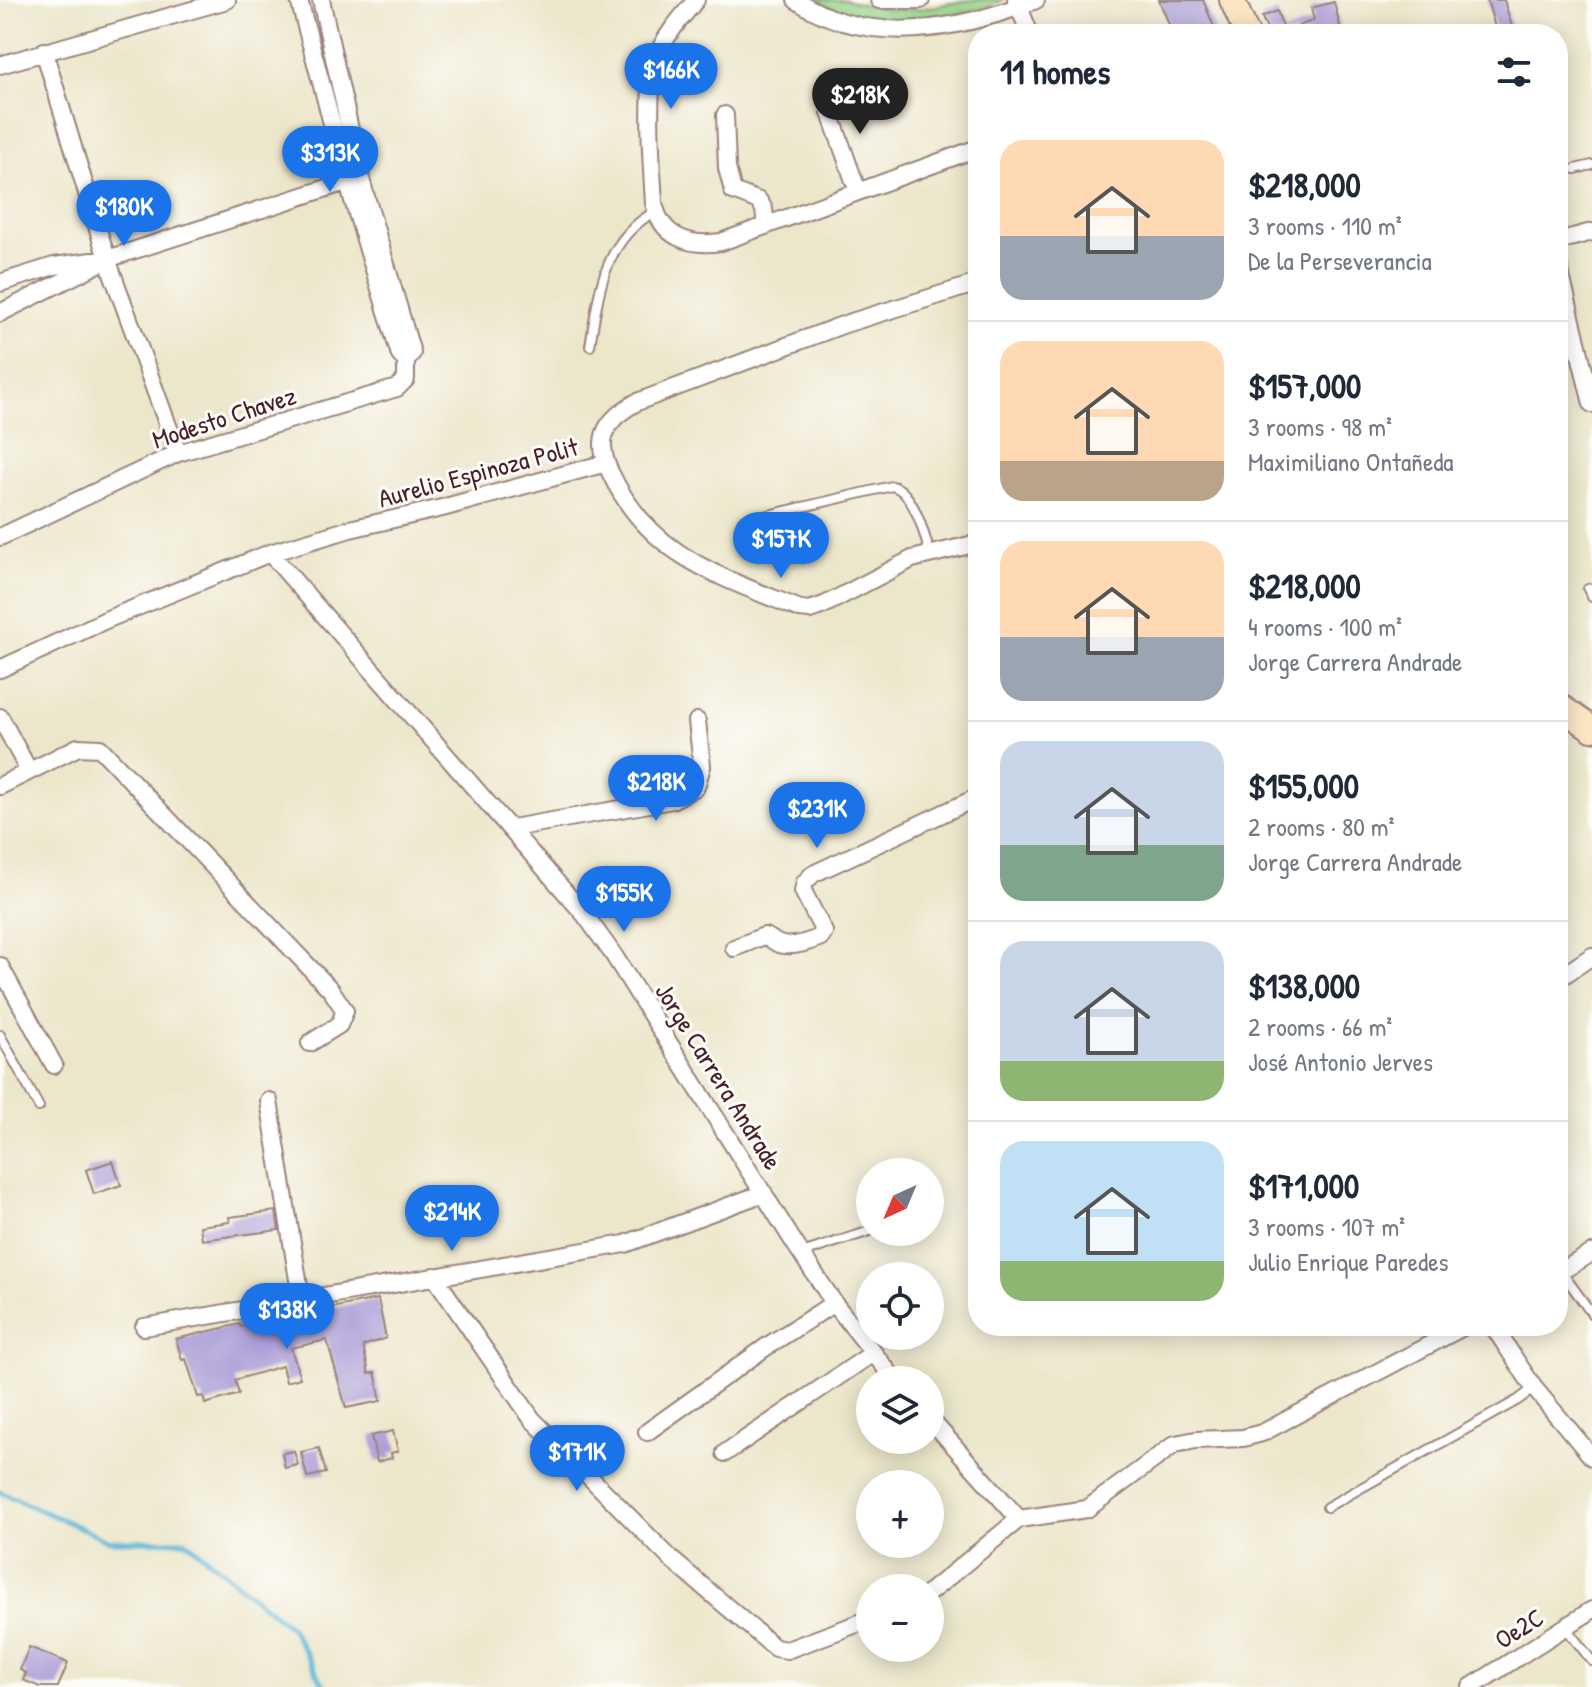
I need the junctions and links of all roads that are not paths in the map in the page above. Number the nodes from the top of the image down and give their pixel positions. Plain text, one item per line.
1 (227, 0) edge
2 (299, 0) edge
3 (321, 0) edge
4 (696, 0) edge
5 (796, 0) edge
6 (879, 0) edge
7 (921, 0) edge
8 (1036, 0) edge
9 (1242, 2) edge
10 (1018, 3) edge
11 (1026, 24) edge
12 (1245, 24) edge
13 (44, 51) junction
14 (0, 65) edge
15 (830, 113) dead end
16 (725, 115) dead end
17 (968, 152) edge
18 (1592, 165) edge
19 (1575, 169) dead end
20 (354, 179) junction
21 (858, 192) junction
22 (656, 211) junction
23 (766, 226) junction
24 (1592, 232) edge
25 (1568, 238) edge
26 (107, 259) junction
27 (0, 283) edge
28 (968, 286) edge
29 (1568, 304) edge
30 (0, 313) edge
31 (590, 346) dead end
32 (1592, 404) edge
33 (178, 453) junction
34 (606, 463) junction
35 (743, 521) dead end
36 (0, 537) edge
37 (968, 546) edge
38 (270, 553) junction
39 (930, 555) junction
40 (1592, 588) edge
41 (1592, 597) edge
42 (0, 669) edge
43 (1568, 712) edge
44 (0, 717) edge
45 (697, 721) dead end
46 (1592, 729) edge
47 (29, 771) junction
48 (1, 782) edge
49 (968, 802) edge
50 (512, 828) junction
51 (734, 948) dead end
52 (1592, 956) edge
53 (0, 966) edge
54 (1568, 972) edge
55 (0, 1035) edge
56 (310, 1043) dead end
57 (54, 1065) dead end
58 (269, 1101) dead end
59 (39, 1107) dead end
60 (764, 1193) junction
61 (856, 1236) edge
62 (1592, 1253) edge
63 (801, 1254) junction
64 (1568, 1267) edge
65 (434, 1276) junction
66 (1568, 1282) edge
67 (301, 1298) junction
68 (834, 1303) junction
69 (1592, 1314) edge
70 (144, 1327) dead end
71 (1446, 1336) edge
72 (1500, 1336) edge
73 (873, 1353) junction
74 (884, 1366) edge
75 (1534, 1388) junction
76 (647, 1432) dead end
77 (944, 1435) edge
78 (725, 1453) dead end
79 (1592, 1457) edge
80 (1327, 1507) dead end
81 (1019, 1519) junction
82 (944, 1581) edge
83 (1592, 1610) edge
84 (856, 1624) edge
85 (1565, 1627) junction
86 (1592, 1661) edge
87 (1471, 1687) edge

1 - 13 street
2 - 20 street
3 - 20 street
4 - 22 street
5 - 10 street
6 - 7 street
8 - 10 street
9 - 12 main road
10 - 11 street
13 - 14 street
13 - 26 street
15 - 21 street
16 - 23 street
17 - 21 street
18 - 19 lane
20 - 26 street
20 - 33 street, Modesto Chavez
21 - 23 street
22 - 23 street
22 - 31 lane
24 - 25 street
26 - 27 street
26 - 30 street
26 - 33 street
28 - 34 street, Aurelio Espinoza Polit
29 - 32 street
33 - 36 street, Modesto Chavez
34 - 38 street, Aurelio Espinoza Polit
34 - 39 street
35 - 39 lane
37 - 39 street
38 - 42 street, Aurelio Espinoza Polit
38 - 50 street, Jorge Carrera Andrade
40 - 41 lane
43 - 46 main road
44 - 47 street
45 - 50 street
47 - 48 street
47 - 56 street
49 - 51 street
50 - 60 street, Jorge Carrera Andrade
52 - 54 street
53 - 57 street
55 - 59 lane
58 - 67 street
60 - 63 street, Jorge Carrera Andrade
60 - 65 street
61 - 63 lane
62 - 64 street
63 - 68 street, Jorge Carrera Andrade
65 - 67 street
65 - 84 street
66 - 69 lane
67 - 70 street
68 - 73 street, Jorge Carrera Andrade
68 - 76 street
71 - 81 street
72 - 75 street
73 - 74 street, Jorge Carrera Andrade
73 - 78 street
75 - 79 street
75 - 80 lane
77 - 81 street
81 - 82 street
83 - 85 street, Oe2C
85 - 86 lane
85 - 87 street, Oe2C

